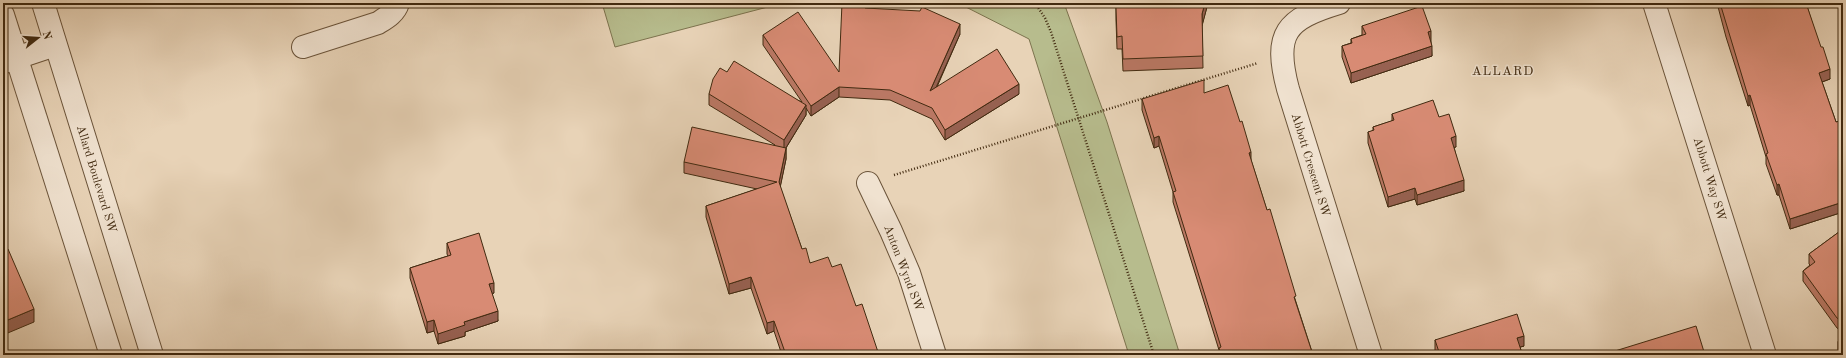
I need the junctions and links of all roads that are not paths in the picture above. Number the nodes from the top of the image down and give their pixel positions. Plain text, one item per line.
1 (42, 3) edge
2 (398, 3) edge
3 (1339, 3) edge
4 (1654, 3) edge
5 (3, 15) edge
6 (55, 45) junction
7 (303, 47) dead end
8 (10, 60) edge
9 (868, 183) road end
10 (111, 355) edge
11 (152, 355) edge
12 (935, 355) edge
13 (1371, 355) edge
14 (1765, 355) edge

1 - 6 street, Allard Boulevard SW
2 - 7 street
3 - 13 street, Abbott Crescent SW
4 - 14 street, Abbott Way SW
5 - 8 street
6 - 8 street
6 - 11 street, Allard Boulevard SW
8 - 10 street
9 - 12 street, Anton Wynd SW

